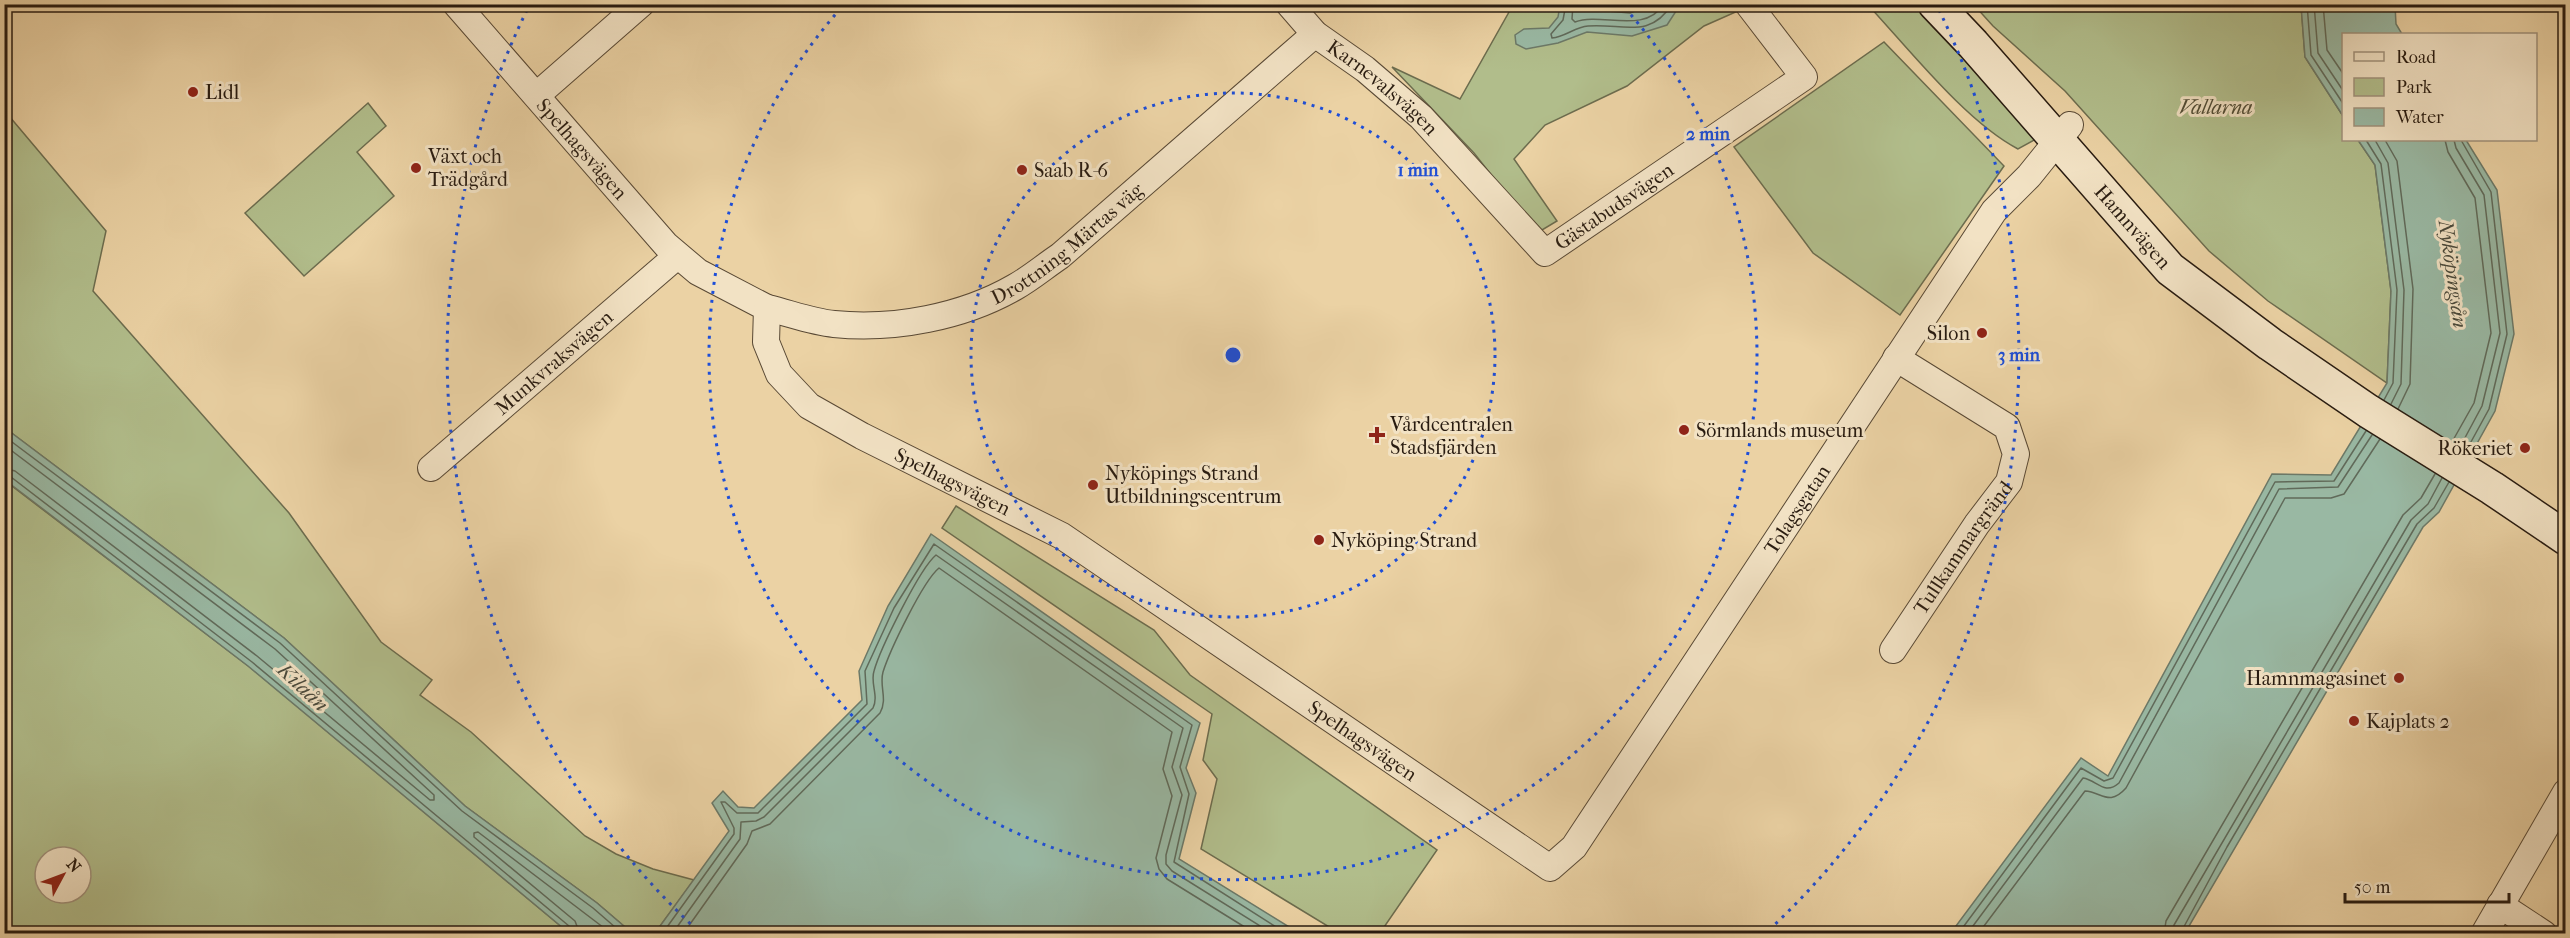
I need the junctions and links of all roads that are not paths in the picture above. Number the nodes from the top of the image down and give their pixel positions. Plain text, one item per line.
1 (456, 4) edge
2 (641, 4) edge
3 (1289, 4) edge
4 (1748, 4) edge
5 (1935, 4) edge
6 (1953, 4) edge
7 (1315, 34) junction
8 (537, 95) junction
9 (2063, 133) junction
10 (1545, 253) joint
11 (677, 256) junction
12 (767, 308) junction
13 (1896, 358) junction
14 (2468, 464) junction
15 (430, 468) dead end
16 (2565, 511) edge
17 (2565, 538) edge
18 (1893, 650) dead end
19 (2565, 792) edge
20 (1550, 868) joint
21 (2500, 905) junction
22 (2484, 933) edge
23 (2544, 933) edge

1 - 8 street, Spelhagsvägen
2 - 8 street
3 - 7 street, Karnevalsvägen
4 - 10 street, Gästabudsvägen
5 - 9 main road, Hamnvägen
6 - 9 main road, Hamnvägen
7 - 10 street, Karnevalsvägen
7 - 12 street, Drottning Märtas väg
8 - 11 street, Spelhagsvägen
9 - 13 street, Tolagsgatan
9 - 14 main road, Hamnvägen
11 - 12 street, Spelhagsvägen
11 - 15 street, Munkvraksvägen
12 - 20 street, Spelhagsvägen
13 - 18 street, Tullkammargränd
13 - 20 street, Tolagsgatan
14 - 16 main road
14 - 17 main road
19 - 21 street
21 - 22 street
21 - 23 street

